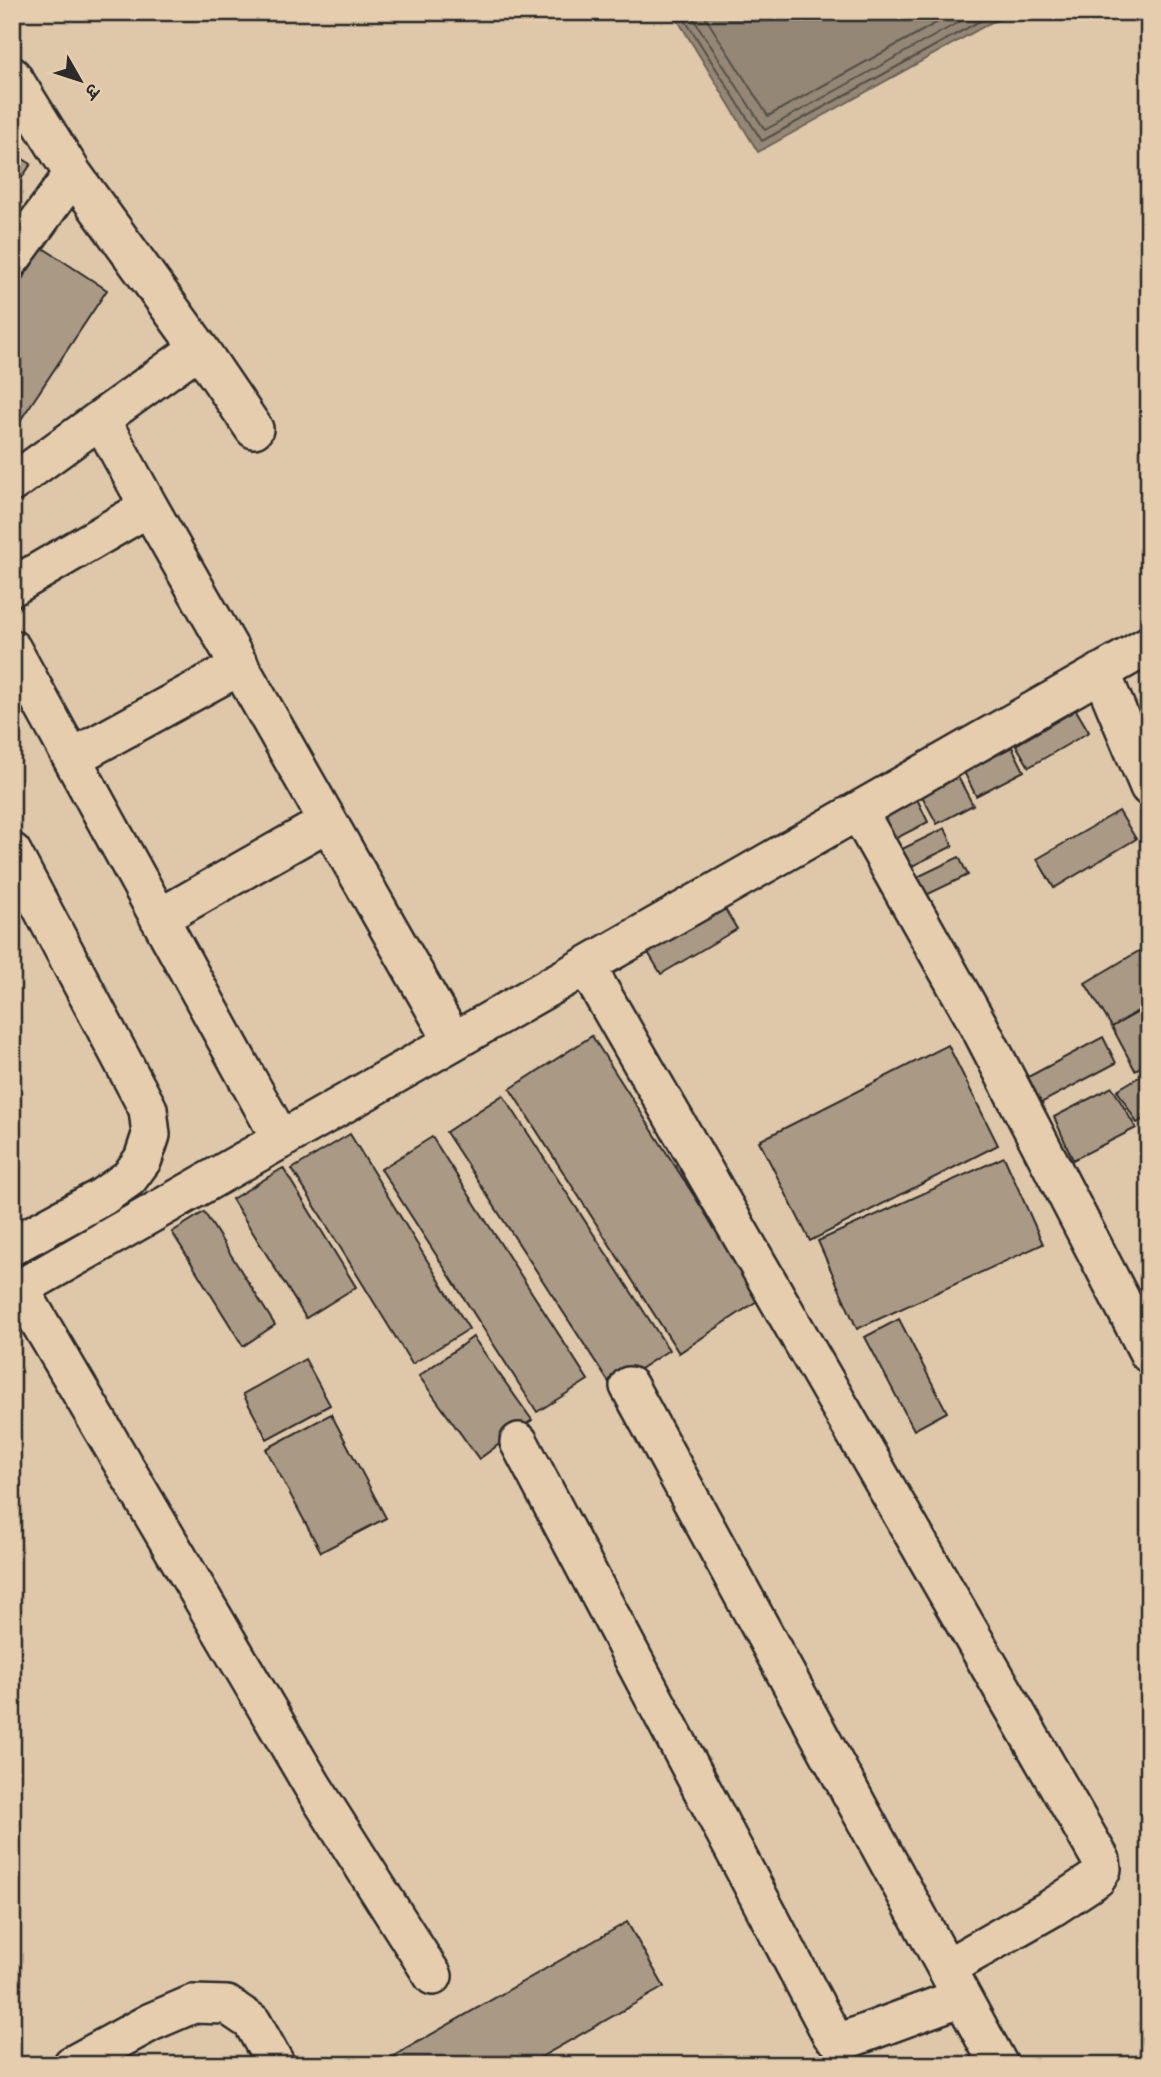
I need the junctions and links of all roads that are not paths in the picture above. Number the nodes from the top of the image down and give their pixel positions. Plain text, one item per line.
1 (12, 76) edge
2 (72, 174) junction
3 (12, 257) edge
4 (199, 348) junction
5 (254, 429) dead end
6 (110, 436) dead end
7 (12, 483) edge
8 (149, 507) junction
9 (12, 587) edge
10 (1149, 645) edge
11 (12, 649) edge
12 (240, 666) junction
13 (1101, 672) junction
14 (72, 758) junction
15 (1149, 787) edge
16 (858, 811) junction
17 (328, 822) junction
18 (12, 852) edge
19 (159, 918) junction
20 (586, 966) junction
21 (453, 1041) junction
22 (281, 1140) junction
23 (12, 1246) edge
24 (16, 1291) edge
25 (1149, 1354) edge
26 (629, 1386) dead end
27 (519, 1442) dead end
28 (433, 1976) dead end
29 (954, 1982) junction
30 (72, 2065) edge
31 (276, 2065) edge
32 (999, 2065) edge

1 - 2 street
2 - 3 street
2 - 4 street
4 - 5 street
4 - 7 street
6 - 8 street
8 - 9 street
8 - 12 street
10 - 13 street
11 - 14 street
12 - 14 street
12 - 17 street
13 - 15 street
13 - 16 street
14 - 19 street
16 - 20 street
16 - 25 street
17 - 19 street
17 - 21 street
18 - 23 street
19 - 22 street
20 - 21 street
20 - 29 street
21 - 22 street
22 - 24 street
24 - 28 street
26 - 29 street
27 - 29 street
29 - 32 street
30 - 31 street

